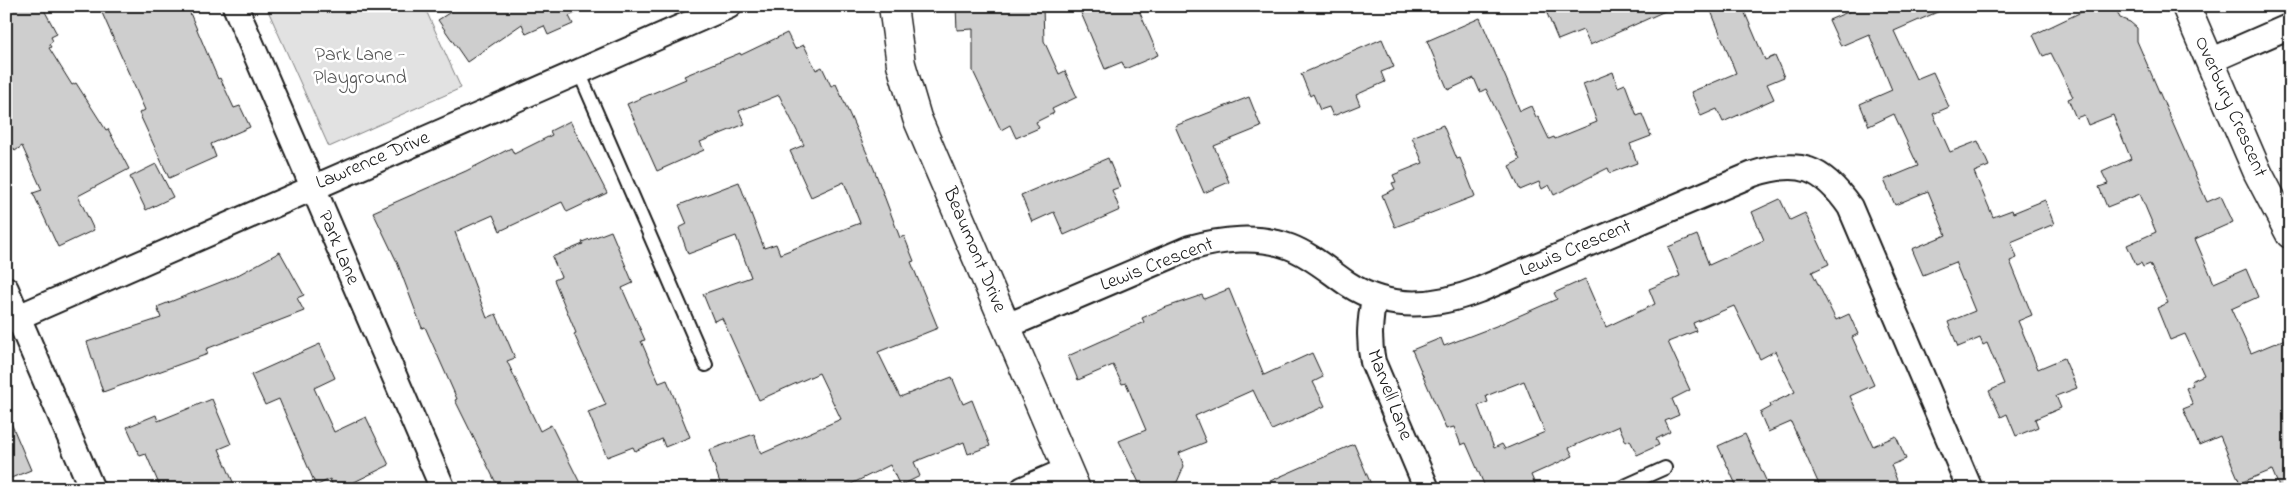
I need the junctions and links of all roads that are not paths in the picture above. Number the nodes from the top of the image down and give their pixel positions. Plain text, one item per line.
1 (235, 6) edge
2 (729, 6) edge
3 (894, 6) edge
4 (2186, 6) edge
5 (2290, 26) edge
6 (2210, 61) junction
7 (579, 72) junction
8 (312, 188) junction
9 (2290, 234) edge
10 (6, 289) edge
11 (1374, 298) junction
12 (18, 317) junction
13 (1007, 326) junction
14 (706, 365) dead end
15 (1665, 468) dead end
16 (1071, 479) edge
17 (92, 489) edge
18 (443, 489) edge
19 (1023, 489) edge
20 (1427, 489) edge
21 (1618, 489) edge
22 (1970, 489) edge

1 - 8 street, Park Lane
2 - 7 street, Lawrence Drive
3 - 13 street, Beaumont Drive
4 - 6 street, Overbury Crescent
5 - 6 street
6 - 9 street, Overbury Crescent
7 - 8 street, Lawrence Drive
7 - 14 lane
8 - 12 street, Lawrence Drive
8 - 18 street, Park Lane
10 - 12 street
11 - 13 street, Lewis Crescent
11 - 20 street, Marvell Lane
11 - 22 street, Lewis Crescent
12 - 17 street
13 - 16 street, Beaumont Drive
15 - 21 lane
16 - 19 street

